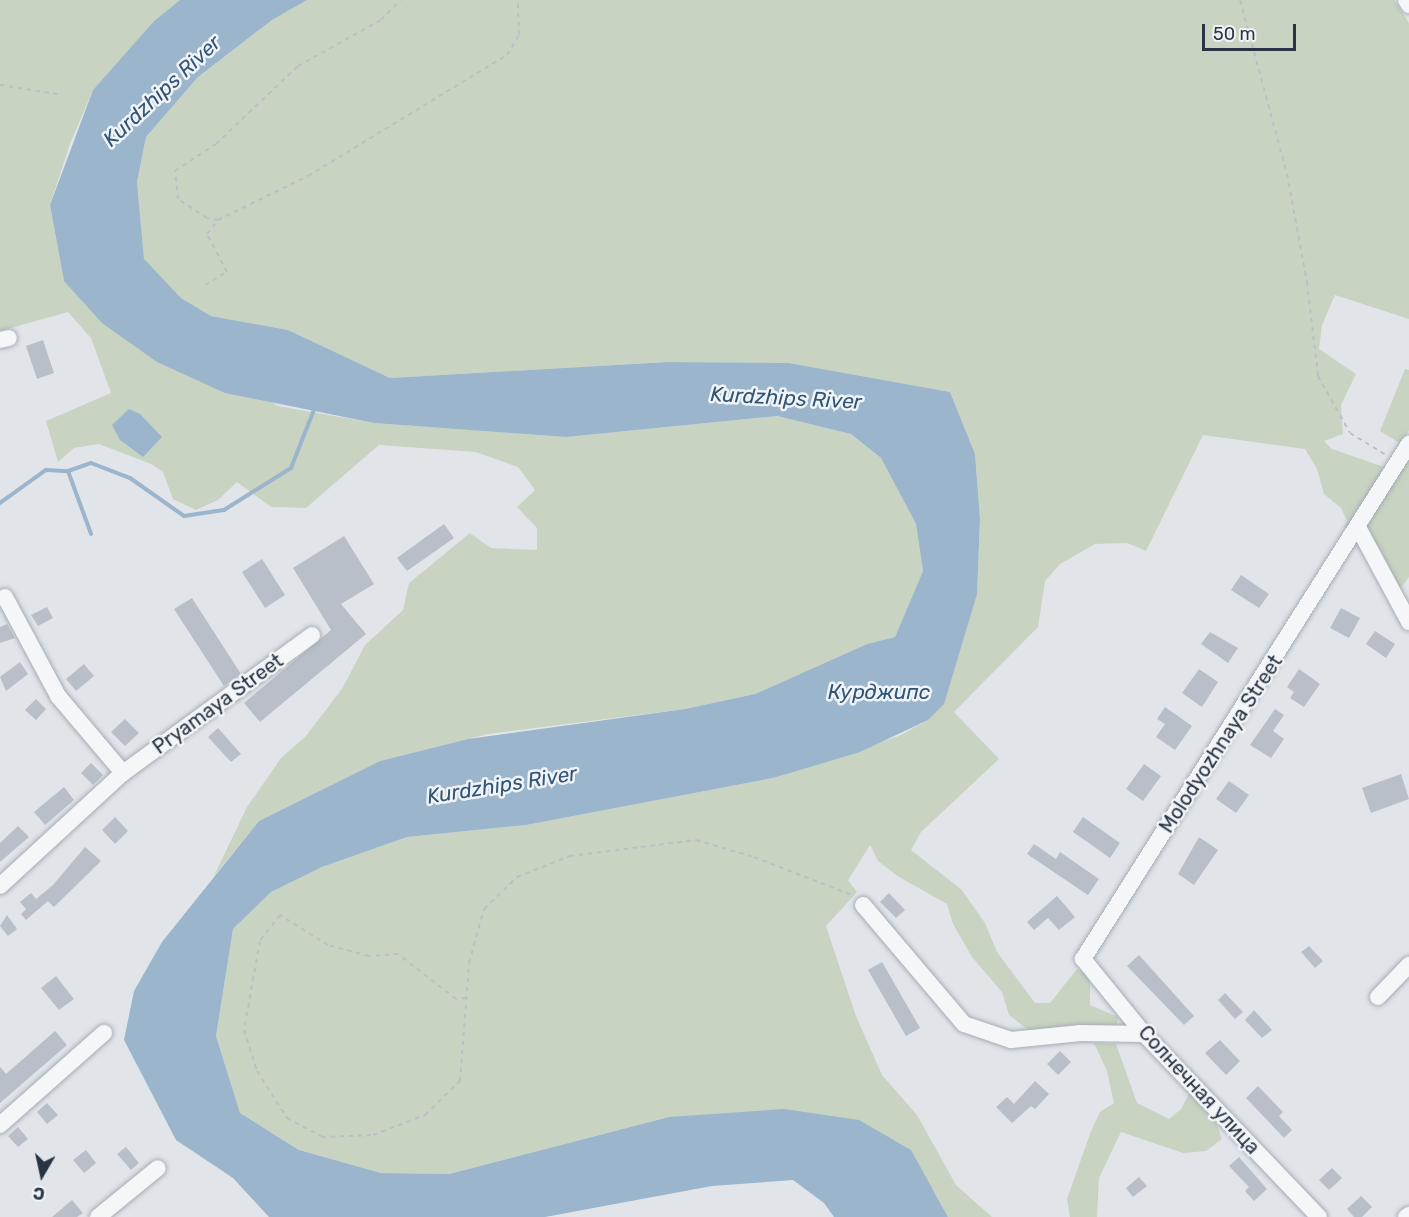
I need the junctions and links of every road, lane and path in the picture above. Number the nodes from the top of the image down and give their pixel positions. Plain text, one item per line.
1 (400, 0) edge
2 (518, 0) edge
3 (1240, 0) edge
4 (1406, 0) edge
5 (1409, 5) edge
6 (0, 84) edge
7 (57, 94) dead end
8 (218, 220) junction
9 (205, 285) dead end
10 (1409, 444) edge
11 (1399, 462) junction
12 (1359, 529) junction
13 (5, 597) dead end
14 (1409, 622) edge
15 (312, 635) dead end
16 (123, 773) junction
17 (0, 886) edge
18 (863, 905) joint
19 (1083, 959) joint
20 (1409, 965) edge
21 (1378, 997) dead end
22 (466, 998) junction
23 (104, 1034) dead end
24 (1144, 1034) junction
25 (0, 1125) edge
26 (158, 1168) dead end
27 (98, 1217) edge
28 (1320, 1217) edge

1 - 8 path
2 - 8 path
3 - 11 path
4 - 5 street
6 - 7 path
8 - 9 path
10 - 11 street, Molodyozhnaya Street
11 - 12 street, Molodyozhnaya Street
12 - 14 street
12 - 19 street, Molodyozhnaya Street
13 - 16 street
15 - 16 street, Pryamaya Street
16 - 17 street, Pryamaya Street
18 - 22 path
18 - 24 street
19 - 24 street, Солнечная улица
20 - 21 street
22 - 22 path
23 - 25 street
24 - 28 street, Солнечная улица
26 - 27 street

